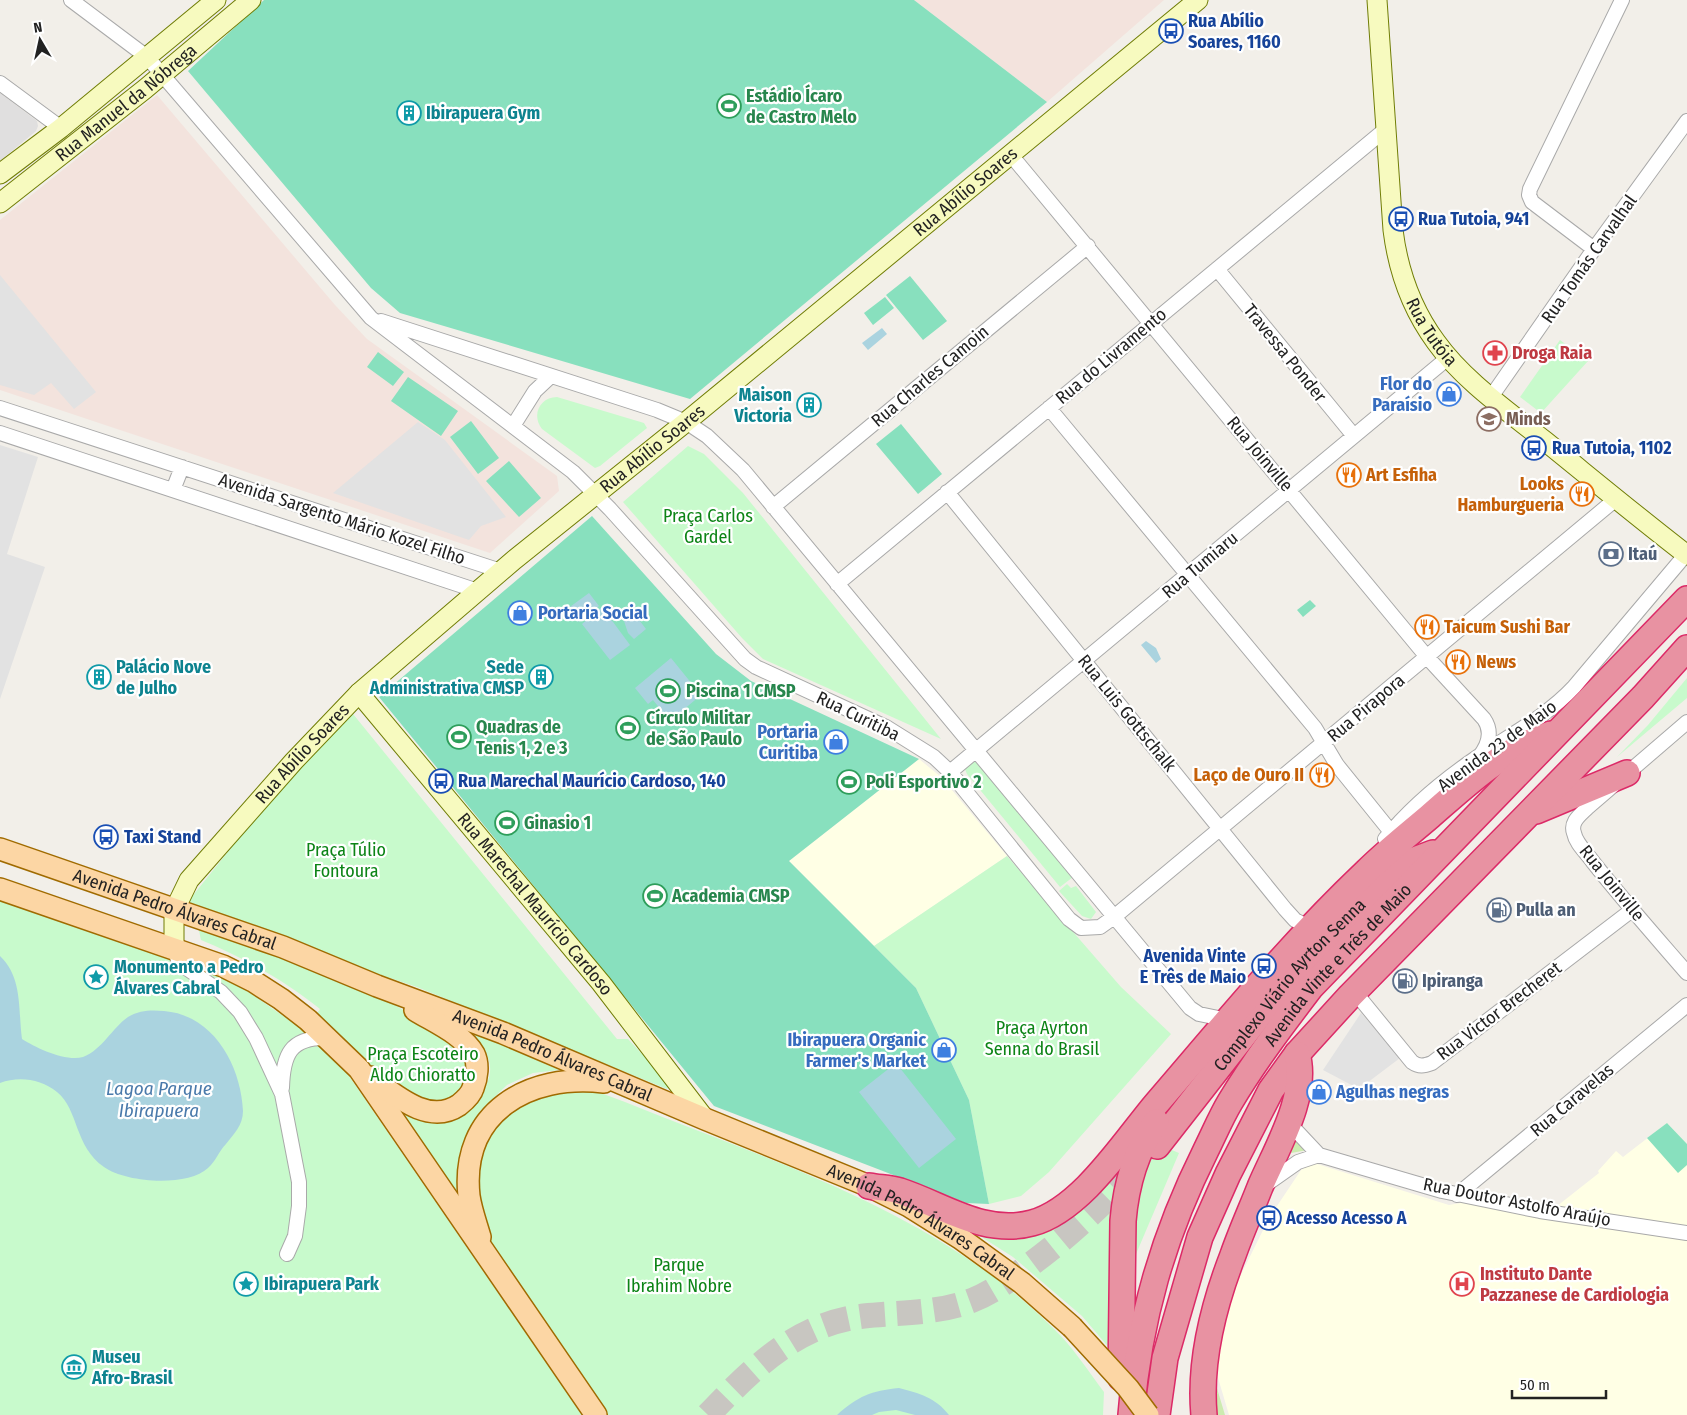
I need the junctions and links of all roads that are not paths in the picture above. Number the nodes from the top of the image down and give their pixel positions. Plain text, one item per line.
1 (71, 0) edge
2 (216, 0) edge
3 (251, 0) edge
4 (1198, 0) edge
5 (1378, 0) edge
6 (1622, 0) edge
7 (147, 57) junction
8 (162, 75) junction
9 (0, 83) edge
10 (1687, 121) edge
11 (61, 128) junction
12 (1386, 129) junction
13 (1010, 155) junction
14 (0, 174) edge
15 (0, 202) edge
16 (1088, 246) junction
17 (1594, 249) junction
18 (1217, 269) junction
19 (371, 318) junction
20 (1152, 323) junction
21 (1449, 357) junction
22 (551, 376) junction
23 (1491, 398) junction
24 (0, 408) edge
25 (1049, 408) junction
26 (686, 422) junction
27 (512, 426) junction
28 (0, 433) edge
29 (1354, 436) junction
30 (182, 467) junction
31 (173, 490) junction
32 (1290, 490) junction
33 (947, 492) junction
34 (596, 494) junction
35 (1616, 499) junction
36 (773, 507) junction
37 (1687, 554) edge
38 (501, 571) junction
39 (1187, 575) junction
40 (837, 584) junction
41 (478, 591) junction
42 (1687, 599) edge
43 (1687, 648) edge
44 (1427, 656) junction
45 (1085, 660) junction
46 (359, 693) junction
47 (1687, 722) edge
48 (1558, 732) junction
49 (1324, 743) junction
50 (976, 751) junction
51 (1479, 757) junction
52 (950, 772) junction
53 (1627, 773) junction
54 (1529, 813) junction
55 (1221, 829) junction
56 (1391, 832) junction
57 (0, 849) edge
58 (1442, 851) junction
59 (1367, 870) junction
60 (0, 889) edge
61 (1632, 910) junction
62 (174, 911) junction
63 (1114, 917) junction
64 (1310, 928) junction
65 (174, 948) junction
66 (1687, 973) edge
67 (377, 986) junction
68 (1354, 992) junction
69 (1687, 1005) edge
70 (1228, 1020) junction
71 (327, 1038) junction
72 (1297, 1054) junction
73 (359, 1069) junction
74 (621, 1084) junction
75 (1172, 1086) junction
76 (282, 1094) junction
77 (705, 1119) junction
78 (1288, 1122) junction
79 (1157, 1146) dead end
80 (1319, 1155) junction
81 (869, 1186) junction
82 (1260, 1188) junction
83 (1457, 1195) junction
84 (1687, 1233) edge
85 (287, 1254) dead end
86 (487, 1256) junction
87 (596, 1415) edge
88 (1121, 1415) edge
89 (1131, 1415) edge
90 (1148, 1415) edge
91 (1157, 1415) edge
92 (1204, 1415) edge

1 - 7 street, Rua Curitiba
2 - 7 street, Rua Manuel da Nóbrega
3 - 8 street, Rua Manuel da Nóbrega
4 - 13 street, Rua Abílio Soares
5 - 12 street, Rua Tutóia
6 - 17 street
7 - 8 street, Rua Curitiba
7 - 11 street, Rua Manuel da Nóbrega
8 - 15 street, Rua Manuel da Nóbrega
8 - 19 street, Rua Curitiba
9 - 11 street
10 - 17 street, Rua Tomás Carvalhal
11 - 14 street, Rua Manuel da Nóbrega
12 - 18 street, Rua do Livramento
12 - 21 street, Rua Tutóia
13 - 16 street, Rua Joinville
13 - 26 street, Rua Abílio Soares
16 - 20 street, Rua Joinville
16 - 36 street, Rua Charles Camoin
17 - 23 street, Rua Tomás Carvalhal
18 - 20 street, Rua do Livramento
18 - 29 street, Travessa Ponder
19 - 22 street
19 - 27 street, Rua Curitiba
20 - 25 street, Rua do Livramento
20 - 32 street, Rua Joinville
21 - 23 street, Rua Tutóia
21 - 29 street, Rua Tumiaru
22 - 26 street
22 - 27 street
23 - 35 street, Rua Tutóia
24 - 30 street, Avenida Sargento Mário Kozel Filho
25 - 33 street, Rua do Livramento
25 - 39 street
26 - 34 street, Rua Abílio Soares
26 - 36 street
27 - 34 street, Rua Curitiba
28 - 31 street, Avenida Sargento Mário Kozel Filho
29 - 32 street, Rua Tumiaru
30 - 31 street
30 - 38 street, Avenida Sargento Mário Kozel Filho
31 - 41 street, Avenida Sargento Mário Kozel Filho
32 - 39 street, Rua Tumiaru
32 - 44 street, Rua Joinville
33 - 40 street, Rua do Livramento
33 - 45 street, Rua Luis Gottschalk
34 - 38 street, Rua Abílio Soares
34 - 52 street, Rua Curitiba
35 - 37 street, Rua Tutóia
35 - 44 street, Rua Pirapora
36 - 40 street
37 - 51 street, Avenida 23 de Maio
38 - 41 street, Rua Abílio Soares
39 - 45 street, Rua Tumiaru
39 - 49 street
40 - 50 street
41 - 46 street, Rua Abílio Soares
42 - 48 highway, Avenida Vinte e Três de Maio
43 - 54 highway, Avenida Vinte e Três de Maio
44 - 49 street, Rua Pirapora
44 - 51 street, Rua Joinville
45 - 50 street, Rua Tumiaru
45 - 55 street, Rua Luis Gottschalk
46 - 62 street, Rua Abílio Soares
46 - 77 street, Rua Marechal Maurício Cardoso
47 - 53 street
48 - 58 highway, Avenida Vinte e Três de Maio
48 - 59 highway
49 - 55 street, Rua Pirapora
49 - 56 street
50 - 52 street, Rua Tumiaru
50 - 63 street
51 - 56 street, Avenida 23 de Maio
52 - 63 street, Rua Curitiba
53 - 54 highway
53 - 61 street, Rua Joinville
54 - 68 highway, Avenida Vinte e Três de Maio
55 - 63 street, Rua Pirapora
55 - 64 street, Rua Luis Gottschalk
56 - 59 street, Avenida 23 de Maio
57 - 62 main road, Avenida Pedro Álvares Cabral
58 - 79 highway, Complexo Viário Ayrton Senna
58 - 89 highway, Avenida Vinte e Três de Maio
59 - 64 highway
60 - 65 main road
61 - 66 street, Rua Joinville
61 - 68 street, Rua Victor Brecheret
62 - 65 street, Rua Abílio Soares
62 - 67 main road, Avenida Pedro Álvares Cabral
63 - 70 street
64 - 70 highway
65 - 71 main road
65 - 76 street
67 - 73 main road
67 - 74 main road, Avenida Pedro Álvares Cabral
68 - 72 highway, Avenida Vinte e Três de Maio
69 - 83 street, Rua Caravelas
70 - 75 highway
71 - 73 main road
71 - 76 street
72 - 78 highway
72 - 91 highway, Avenida Vinte e Três de Maio
73 - 86 main road
74 - 77 main road, Avenida Pedro Álvares Cabral
74 - 86 main road
75 - 81 highway
75 - 88 highway
76 - 85 street
77 - 81 main road, Avenida Pedro Álvares Cabral
78 - 80 street
78 - 82 highway
80 - 82 street
80 - 83 street, Rua Doutor Astolfo Araújo
81 - 90 main road, Avenida Pedro Álvares Cabral, bridge
82 - 92 highway
83 - 84 street, Rua Doutor Astolfo Araújo
86 - 87 main road

